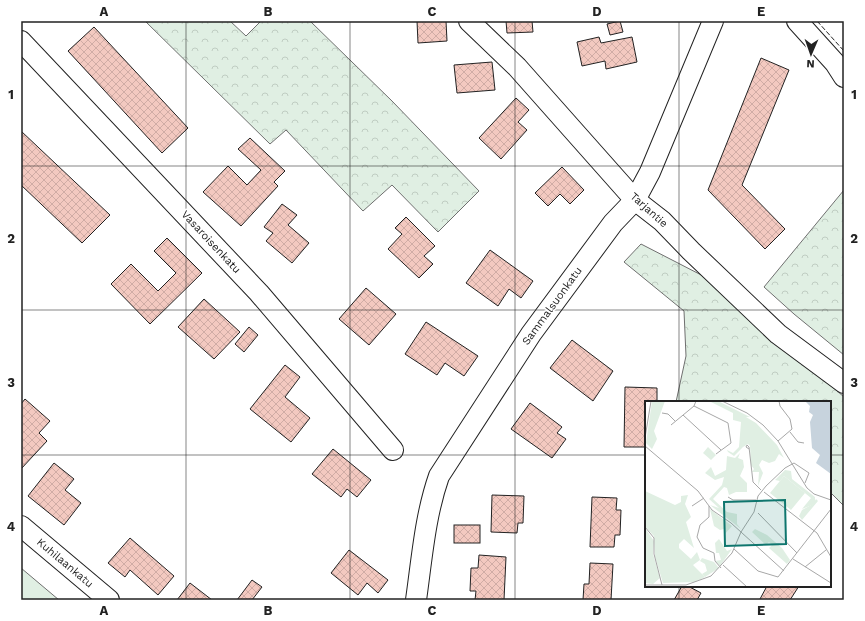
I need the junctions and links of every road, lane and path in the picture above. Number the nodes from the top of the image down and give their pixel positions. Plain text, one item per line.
1 (469, 21) edge
2 (713, 21) edge
3 (797, 21) edge
4 (21, 41) edge
5 (844, 77) edge
6 (635, 200) junction
7 (844, 383) edge
8 (393, 450) dead end
9 (21, 526) edge
10 (109, 600) edge
11 (416, 600) edge

1 - 6 street, Tarjantie
2 - 6 street, Sammalsuonkatu
3 - 5 street
4 - 8 street, Vasaroisenkatu
6 - 7 street, Tarjantie
6 - 11 street, Sammalsuonkatu
9 - 10 street, Kuhilaankatu

